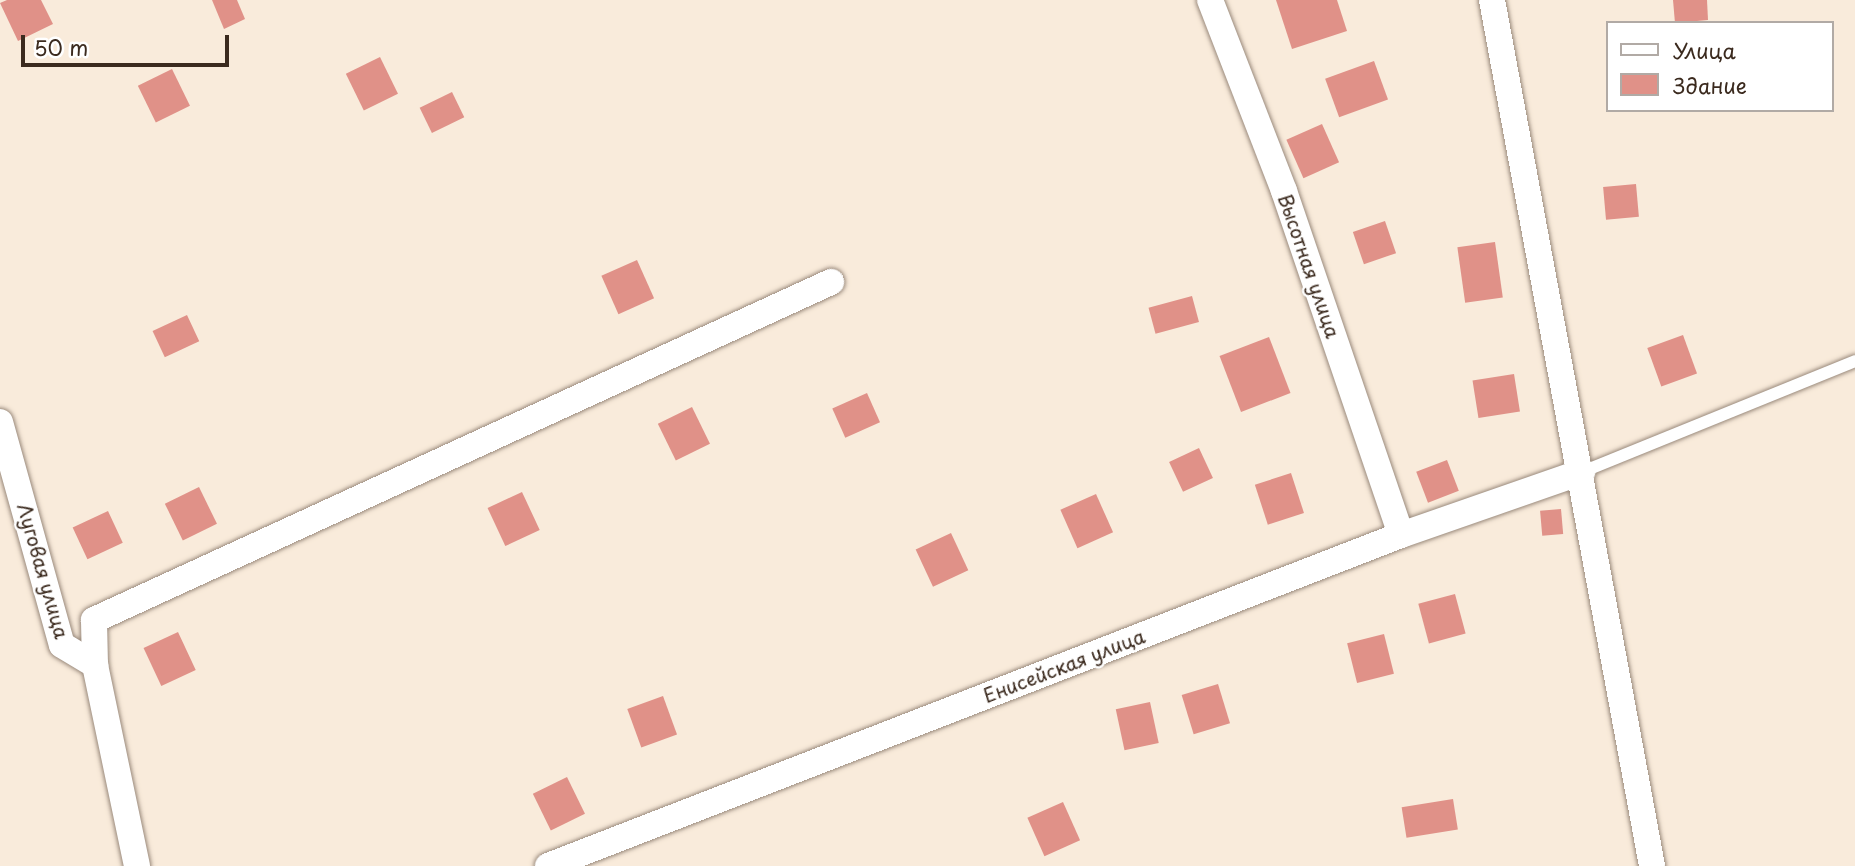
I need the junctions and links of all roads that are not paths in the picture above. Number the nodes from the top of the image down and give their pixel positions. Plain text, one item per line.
1 (1210, 0) edge
2 (1492, 0) edge
3 (831, 282) dead end
4 (1855, 361) edge
5 (0, 422) edge
6 (1582, 472) junction
7 (1401, 535) junction
8 (95, 665) junction
9 (137, 866) edge
10 (548, 866) edge
11 (1652, 866) edge

1 - 7 street, Высотная улица
2 - 6 street
3 - 8 street
4 - 6 lane
5 - 8 street, Луговая улица
6 - 7 street, Енисейская улица
6 - 11 street
7 - 10 street, Енисейская улица
8 - 9 street

